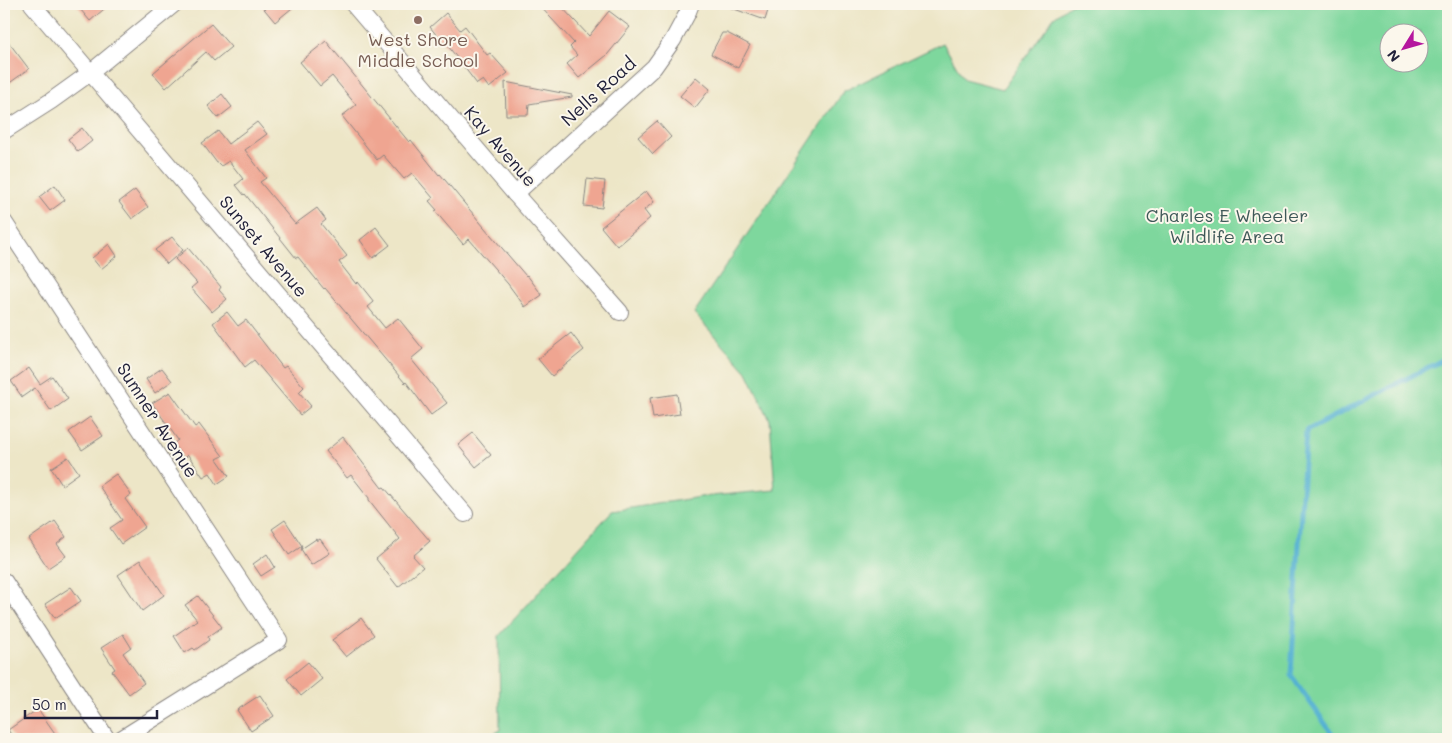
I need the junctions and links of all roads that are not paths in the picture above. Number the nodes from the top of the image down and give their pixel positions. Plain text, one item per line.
1 (32, 4) edge
2 (174, 4) edge
3 (353, 4) edge
4 (691, 4) edge
5 (90, 73) junction
6 (4, 131) edge
7 (515, 194) junction
8 (4, 222) edge
9 (620, 312) dead end
10 (466, 514) dead end
11 (4, 581) edge
12 (107, 739) edge
13 (121, 739) edge

1 - 5 street, Sunset Avenue
2 - 5 street
3 - 7 street, Kay Avenue
4 - 7 street, Nells Road
5 - 6 street
5 - 10 street, Sunset Avenue
7 - 9 street, Kay Avenue
8 - 13 street, Sumner Avenue
11 - 12 street

